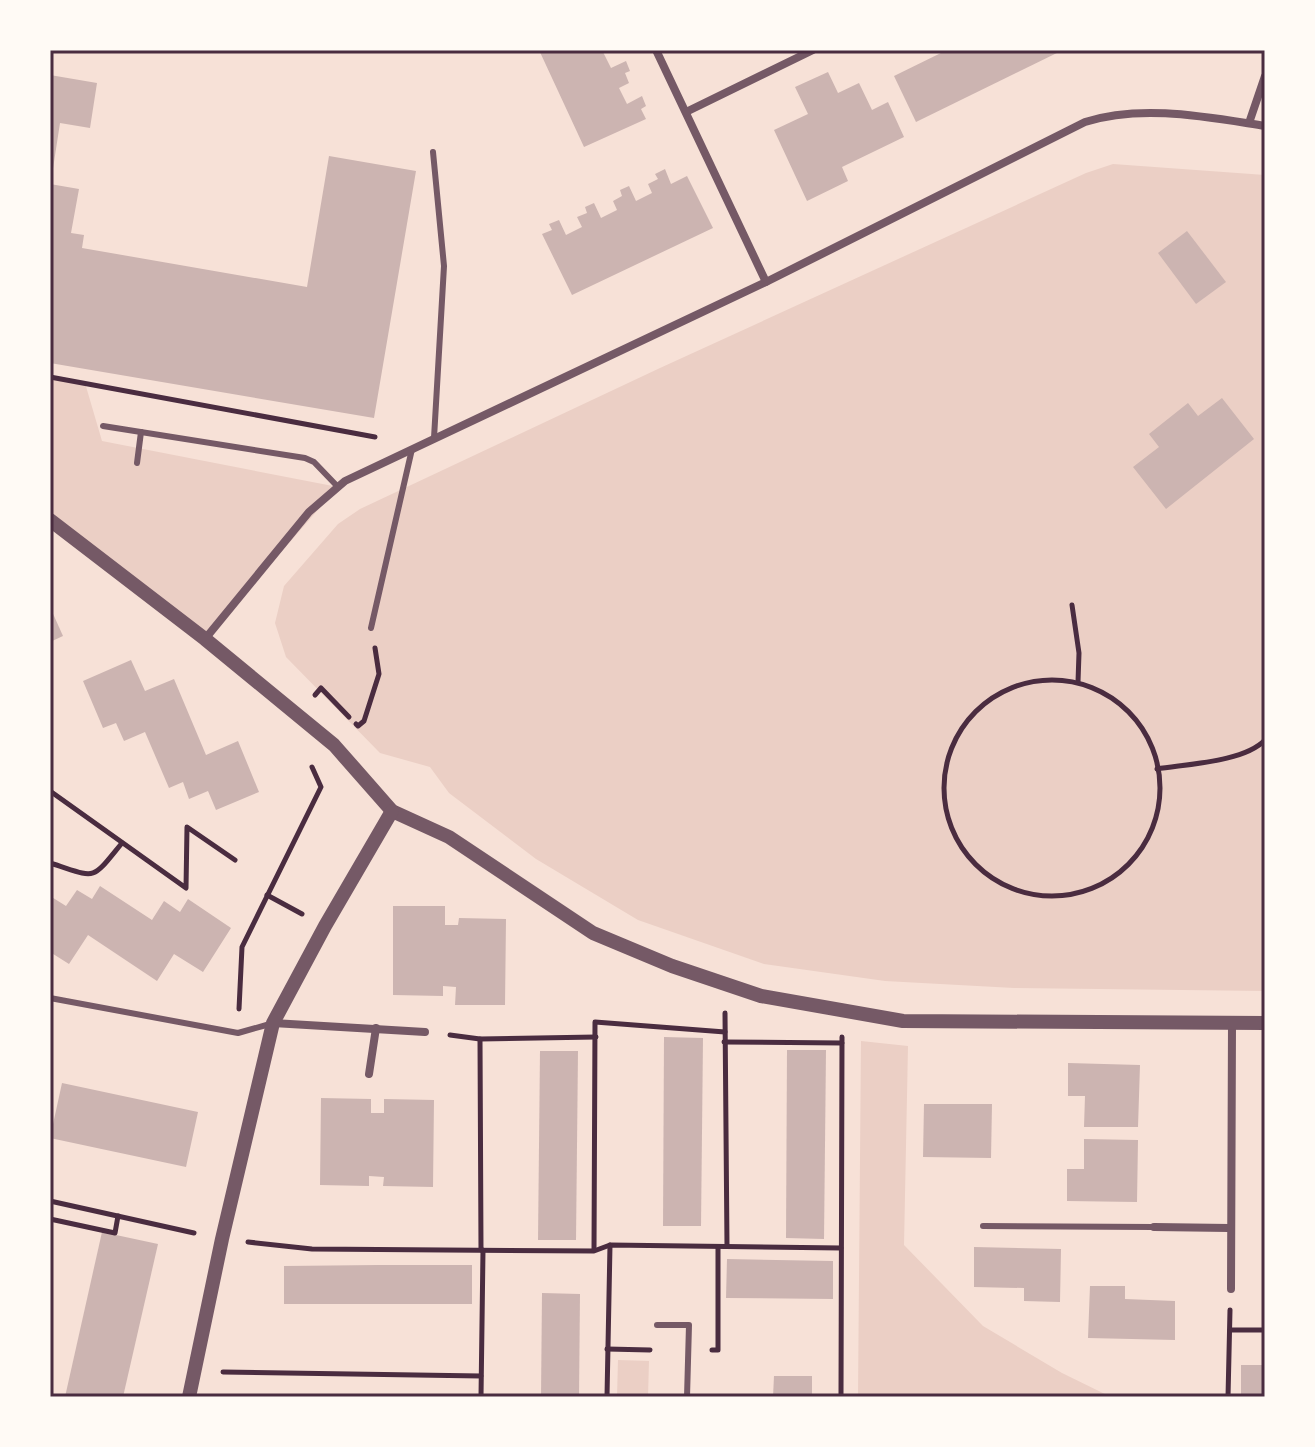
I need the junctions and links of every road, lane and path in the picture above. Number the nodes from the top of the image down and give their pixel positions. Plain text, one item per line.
1 (656, 50) edge
2 (813, 50) edge
3 (1265, 76) edge
4 (686, 112) junction
5 (1249, 123) junction
6 (1265, 126) edge
7 (433, 152) dead end
8 (766, 282) junction
9 (50, 377) edge
10 (103, 426) dead end
11 (141, 432) junction
12 (434, 438) junction
13 (412, 449) junction
14 (386, 461) junction
15 (137, 463) dead end
16 (338, 487) junction
17 (50, 520) edge
18 (1072, 605) dead end
19 (371, 628) joint
20 (205, 639) junction
21 (1078, 682) junction
22 (297, 715) junction
23 (1265, 740) edge
24 (306, 756) dead end
25 (1157, 769) junction
26 (50, 793) edge
27 (392, 811) junction
28 (122, 843) junction
29 (235, 860) dead end
30 (50, 863) edge
31 (267, 895) junction
32 (325, 926) junction
33 (724, 984) junction
34 (50, 998) edge
35 (842, 1012) junction
36 (273, 1023) junction
37 (1232, 1023) junction
38 (1265, 1023) edge
39 (376, 1028) junction
40 (425, 1032) joint
41 (725, 1032) junction
42 (238, 1033) junction
43 (596, 1037) junction
44 (480, 1039) junction
45 (724, 1042) junction
46 (842, 1043) junction
47 (369, 1074) dead end
48 (50, 1201) edge
49 (118, 1216) junction
50 (50, 1219) edge
51 (983, 1226) dead end
52 (1154, 1227) joint
53 (1229, 1228) junction
54 (222, 1239) junction
55 (610, 1245) junction
56 (727, 1246) junction
57 (718, 1248) junction
58 (841, 1248) junction
59 (482, 1250) junction
60 (594, 1251) junction
61 (1231, 1289) joint
62 (657, 1325) dead end
63 (1230, 1330) junction
64 (1265, 1330) edge
65 (688, 1350) junction
66 (194, 1371) junction
67 (481, 1376) junction
68 (189, 1397) edge
69 (481, 1397) edge
70 (607, 1397) edge
71 (687, 1397) edge
72 (841, 1397) edge
73 (1228, 1397) edge

1 - 4 street
2 - 4 street
3 - 5 street
4 - 8 street
5 - 6 street
5 - 8 street
7 - 12 lane
8 - 12 street
9 - 14 path
10 - 11 lane
11 - 15 lane
11 - 16 lane
12 - 13 street
13 - 14 street
13 - 19 lane
14 - 16 street
16 - 20 street
17 - 20 street
18 - 21 path
19 - 22 path
20 - 22 street
21 - 25 path
21 - 25 path
22 - 27 street
23 - 25 path
24 - 31 path
26 - 28 path
27 - 32 street
27 - 33 street
28 - 29 path
28 - 30 path
31 - 32 path
31 - 42 path
32 - 36 street
33 - 35 street
33 - 41 path
34 - 42 lane
35 - 37 street
35 - 46 path
36 - 39 street
36 - 42 lane
36 - 54 street
37 - 38 street
37 - 53 street
39 - 40 street
39 - 47 street
40 - 44 path
41 - 43 path
41 - 45 path
43 - 44 path
43 - 60 path
44 - 59 path
45 - 46 path
45 - 56 path
46 - 58 path
48 - 49 path
49 - 50 path
49 - 54 path
51 - 52 lane
52 - 53 street
53 - 61 street
54 - 59 path
54 - 66 street
55 - 57 path
55 - 60 path
55 - 70 path
56 - 57 path
56 - 58 path
57 - 65 path
58 - 72 path
59 - 60 path
59 - 67 path
61 - 63 path
62 - 65 lane
63 - 64 path
63 - 73 path
65 - 71 lane
66 - 67 path
66 - 68 street
67 - 69 path

